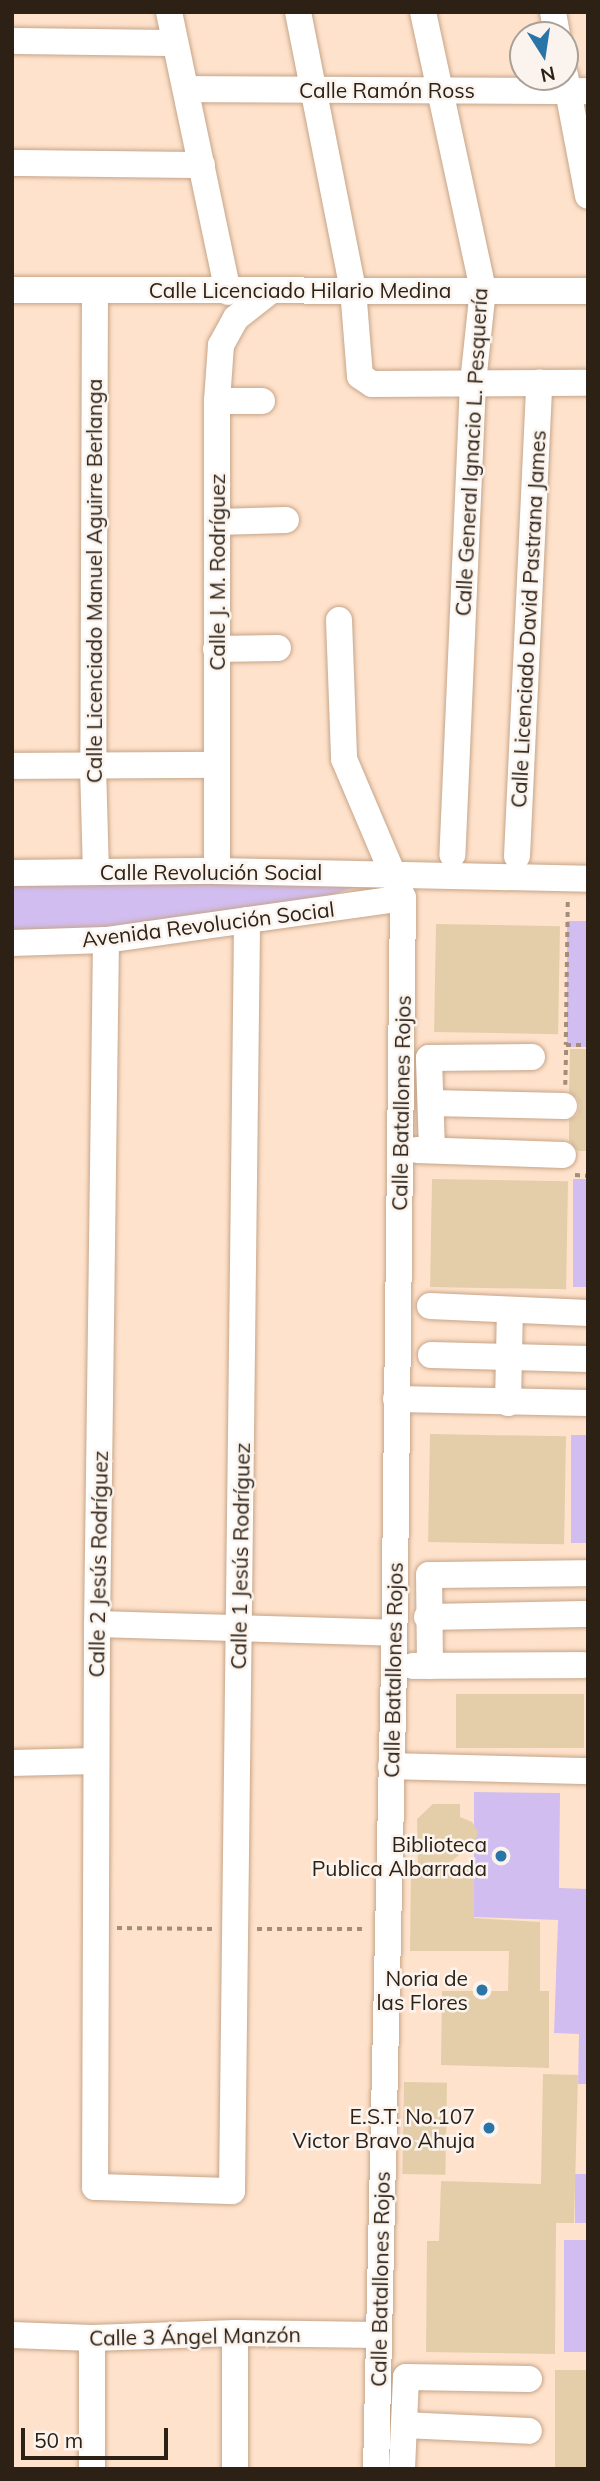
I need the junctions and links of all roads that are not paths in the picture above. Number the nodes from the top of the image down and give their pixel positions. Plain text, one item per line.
1 (169, 12) edge
2 (298, 12) edge
3 (423, 12) edge
4 (12, 41) edge
5 (175, 43) junction
6 (509, 88) edge
7 (186, 89) junction
8 (313, 90) junction
9 (439, 91) junction
10 (575, 91) edge
11 (12, 163) edge
12 (202, 164) junction
13 (588, 196) edge
14 (353, 289) junction
15 (483, 289) junction
16 (12, 290) edge
17 (95, 290) junction
18 (588, 291) edge
19 (228, 292) junction
20 (269, 292) junction
21 (472, 383) junction
22 (539, 383) junction
23 (588, 383) edge
24 (217, 401) junction
25 (262, 401) dead end
26 (286, 520) dead end
27 (217, 522) junction
28 (339, 620) dead end
29 (278, 648) dead end
30 (216, 649) junction
31 (216, 765) junction
32 (12, 766) edge
33 (93, 766) junction
34 (452, 855) dead end
35 (517, 856) dead end
36 (217, 871) junction
37 (96, 872) junction
38 (18, 876) edge
39 (578, 879) edge
40 (399, 885) junction
41 (247, 920) junction
42 (106, 940) junction
43 (12, 943) edge
44 (532, 1057) dead end
45 (431, 1103) junction
46 (564, 1106) dead end
47 (401, 1149) junction
48 (432, 1150) junction
49 (563, 1155) dead end
50 (430, 1306) dead end
51 (510, 1310) junction
52 (588, 1313) edge
53 (431, 1355) dead end
54 (509, 1357) junction
55 (588, 1359) edge
56 (396, 1399) junction
57 (508, 1403) junction
58 (588, 1404) edge
59 (588, 1573) edge
60 (585, 1614) dead end
61 (427, 1617) junction
62 (97, 1624) junction
63 (238, 1629) junction
64 (394, 1633) junction
65 (583, 1665) dead end
66 (394, 1666) junction
67 (429, 1666) junction
68 (96, 1761) junction
69 (12, 1763) edge
70 (391, 1766) junction
71 (588, 1771) edge
72 (95, 2187) joint
73 (235, 2333) junction
74 (12, 2334) edge
75 (378, 2335) junction
76 (92, 2338) junction
77 (529, 2379) dead end
78 (404, 2425) junction
79 (529, 2431) dead end
80 (92, 2469) edge
81 (235, 2469) edge
82 (376, 2469) edge
83 (402, 2469) edge

1 - 5 street
2 - 8 street
3 - 9 street, Calle General Ignacio L. Pesquería
4 - 5 street
5 - 7 street
6 - 9 street, Calle Ramón Ross
7 - 8 street, Calle Ramón Ross
7 - 12 street
8 - 9 street, Calle Ramón Ross
8 - 14 street
9 - 15 street, Calle General Ignacio L. Pesquería
10 - 13 street
11 - 12 street
12 - 19 street
14 - 15 street, Calle Licenciado Hilario Medina
14 - 20 street, Calle Licenciado Hilario Medina
14 - 21 street
15 - 18 street, Calle Licenciado Hilario Medina
15 - 21 street, Calle General Ignacio L. Pesquería
16 - 17 street, Calle Licenciado Hilario Medina
17 - 19 street, Calle Licenciado Hilario Medina
17 - 33 street, Calle Licenciado Manuel Aguirre Berlanga
19 - 20 street, Calle Licenciado Hilario Medina
20 - 24 street, Calle J. M. Rodríguez
21 - 22 street
21 - 34 street, Calle General Ignacio L. Pesquería
22 - 23 street
22 - 35 street, Calle Licenciado David Pastrana James
24 - 25 street
24 - 27 street, Calle J. M. Rodríguez
26 - 27 street
27 - 30 street, Calle J. M. Rodríguez
28 - 40 street
29 - 30 street
30 - 31 street, Calle J. M. Rodríguez
31 - 33 street
31 - 36 street, Calle J. M. Rodríguez
32 - 33 street
33 - 37 street, Calle Licenciado Manuel Aguirre Berlanga
36 - 37 street, Calle Revolución Social
36 - 40 street, Calle Revolución Social
37 - 38 street, Calle Revolución Social
39 - 40 street
40 - 41 street, Avenida Revolución Social
40 - 47 street, Calle Batallones Rojos
41 - 42 street, Avenida Revolución Social
41 - 63 street, Calle 1 Jesús Rodríguez
42 - 43 street, Avenida Revolución Social
42 - 62 street, Calle 2 Jesús Rodríguez
44 - 45 street
45 - 46 street
45 - 48 street
47 - 48 street
47 - 56 street, Calle Batallones Rojos
48 - 49 street
50 - 51 street
51 - 52 street
51 - 54 street
53 - 54 street
54 - 55 street
54 - 57 street
56 - 57 street
56 - 64 street, Calle Batallones Rojos
57 - 58 street
59 - 61 street
60 - 61 street
61 - 67 street
62 - 63 street
62 - 68 street, Calle 2 Jesús Rodríguez
63 - 64 street
63 - 72 street, Calle 1 Jesús Rodríguez
64 - 66 street, Calle Batallones Rojos
65 - 67 street
66 - 67 street
66 - 70 street, Calle Batallones Rojos
68 - 69 street
68 - 72 street, Calle 2 Jesús Rodríguez
70 - 71 street
70 - 75 street, Calle Batallones Rojos
73 - 75 street, Calle 3 Ángel Manzón
73 - 76 street, Calle 3 Ángel Manzón
73 - 81 street
74 - 76 street, Calle 3 Ángel Manzón
75 - 82 street, Calle Batallones Rojos
76 - 80 street
77 - 78 street
78 - 79 street
78 - 83 street

